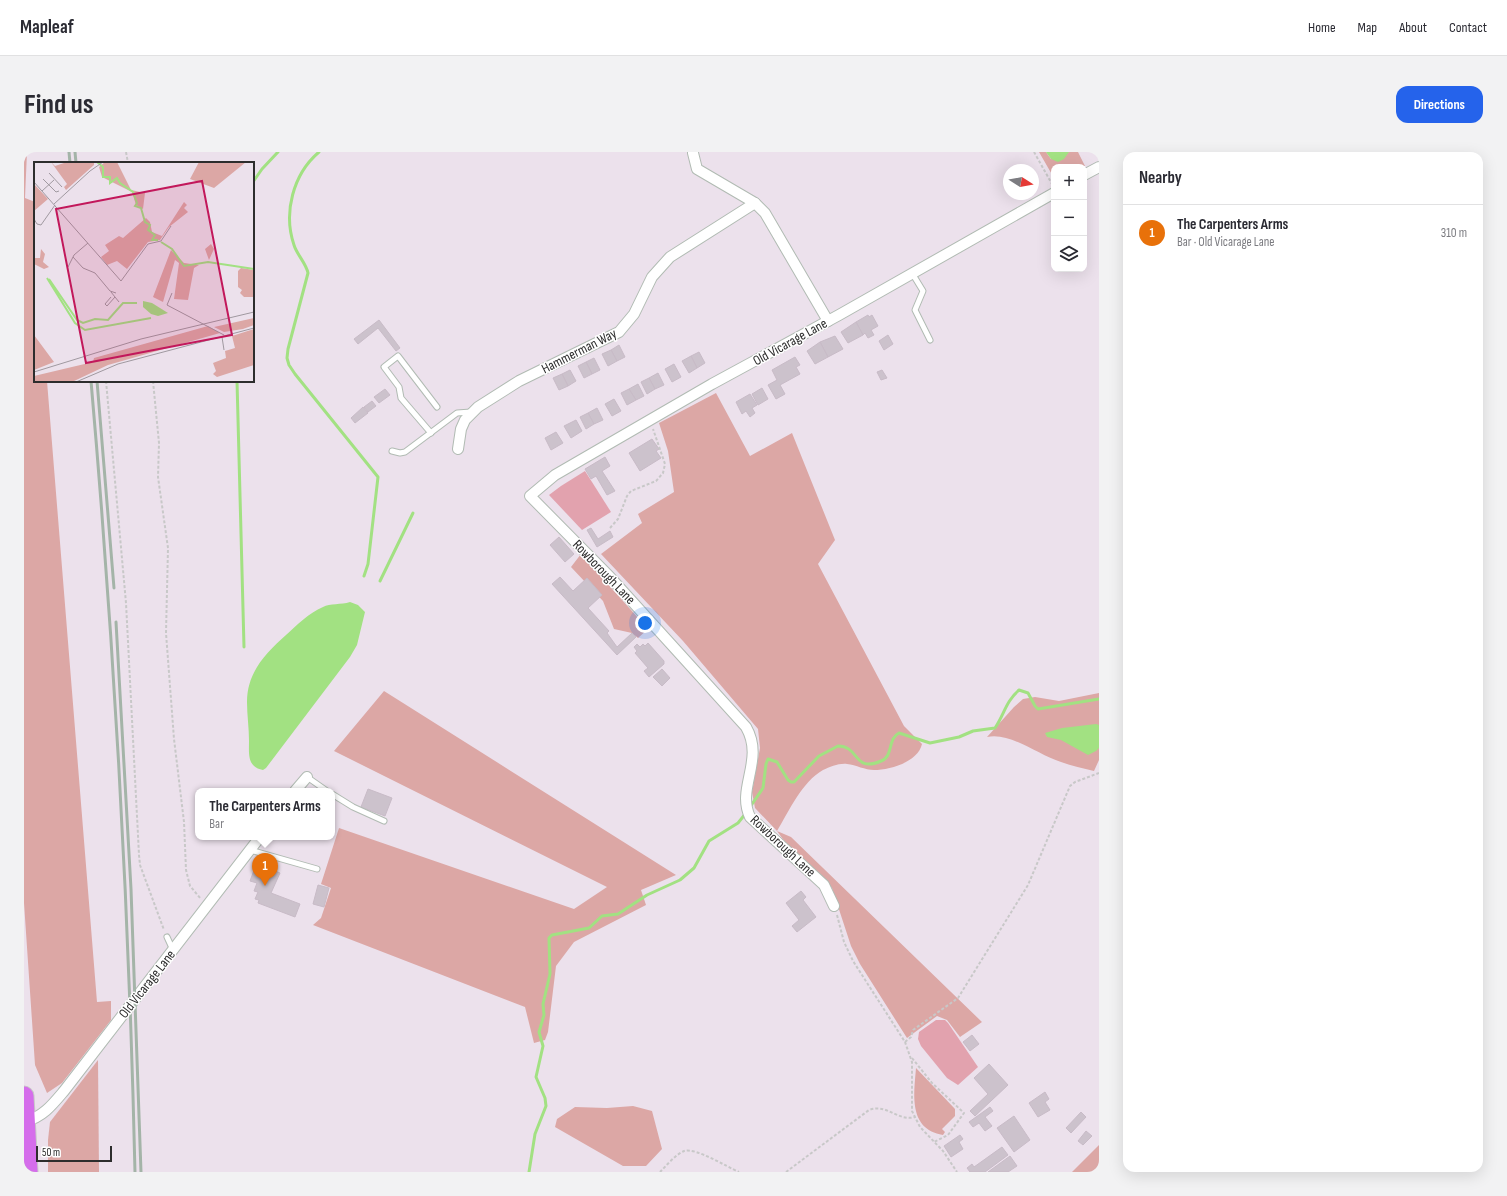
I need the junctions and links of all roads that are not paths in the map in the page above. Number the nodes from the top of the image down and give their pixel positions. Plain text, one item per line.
1 (693, 153) edge
2 (1099, 167) edge
3 (1087, 174) edge
4 (1051, 195) edge
5 (755, 203) junction
6 (912, 273) junction
7 (828, 321) junction
8 (930, 340) dead end
9 (437, 407) dead end
10 (472, 412) junction
11 (431, 433) junction
12 (458, 449) dead end
13 (392, 451) dead end
14 (530, 496) joint
15 (307, 777) joint
16 (298, 788) edge
17 (323, 788) edge
18 (335, 796) edge
19 (384, 821) dead end
20 (258, 840) edge
21 (250, 850) junction
22 (317, 869) dead end
23 (834, 906) road end
24 (167, 937) road end
25 (173, 950) junction
26 (25, 1106) edge
27 (28, 1172) edge

1 - 5 street
2 - 3 street
4 - 6 street, Old Vicarage Lane
5 - 7 street
5 - 10 street, Hammerman Way
6 - 7 street, Old Vicarage Lane
6 - 8 lane
7 - 14 street, Old Vicarage Lane
9 - 11 lane
10 - 11 lane
10 - 12 street, Hammerman Way
11 - 13 lane
14 - 23 street, Rowborough Lane
15 - 16 street
15 - 17 lane
18 - 19 lane
20 - 21 street, Old Vicarage Lane
21 - 22 lane
21 - 25 street, Old Vicarage Lane
24 - 25 lane
25 - 26 street, Old Vicarage Lane
26 - 27 highway

